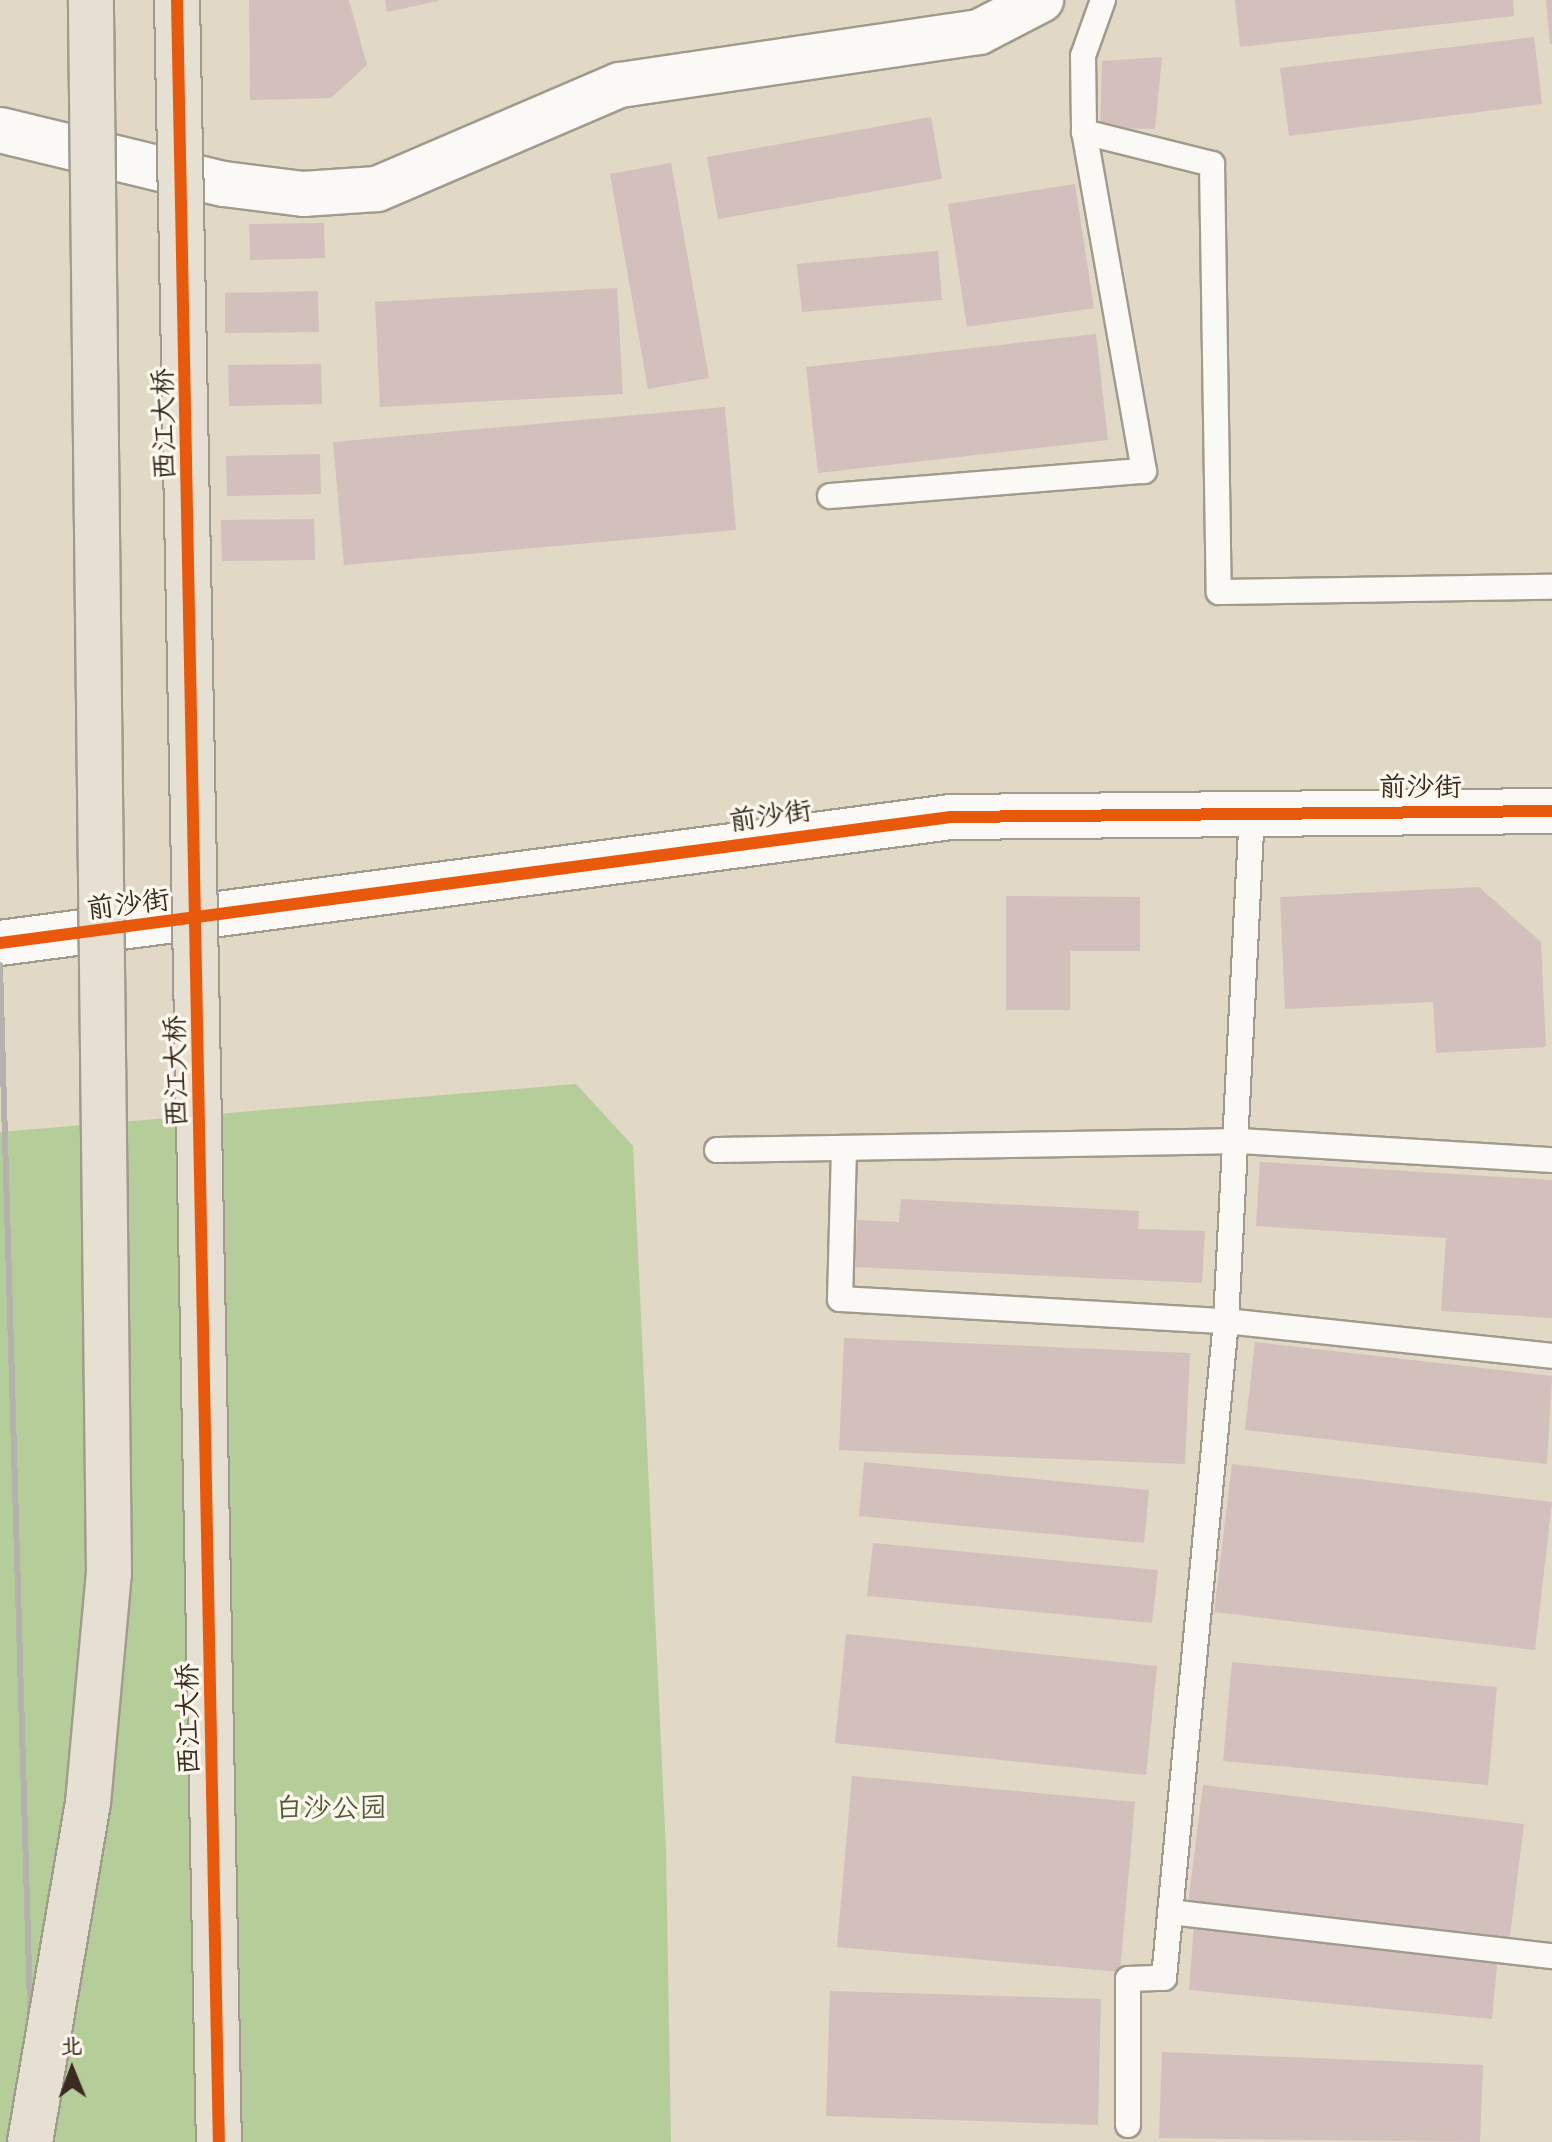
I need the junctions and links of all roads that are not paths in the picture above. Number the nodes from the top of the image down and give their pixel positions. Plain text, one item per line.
1 (91, 0) edge
2 (177, 0) edge
3 (1041, 0) edge
4 (1103, 0) edge
5 (0, 130) edge
6 (1084, 132) junction
7 (830, 496) dead end
8 (1552, 587) edge
9 (1252, 811) junction
10 (1552, 811) edge
11 (0, 943) edge
12 (1240, 1141) junction
13 (844, 1148) junction
14 (717, 1150) dead end
15 (1552, 1160) edge
16 (1226, 1321) junction
17 (1552, 1356) edge
18 (1170, 1912) junction
19 (1552, 1956) edge
20 (1128, 2125) dead end
21 (30, 2142) edge
22 (219, 2142) edge

1 - 21 main road, bridge
2 - 22 main road, 西江大桥, bridge
3 - 5 street
4 - 6 lane
6 - 7 lane
6 - 8 lane
9 - 10 street, 前沙街
9 - 11 street, 前沙街
9 - 12 lane
12 - 13 lane
12 - 15 lane
12 - 16 lane
13 - 14 lane
13 - 16 lane
16 - 17 lane
16 - 18 lane
18 - 19 lane
18 - 20 lane

